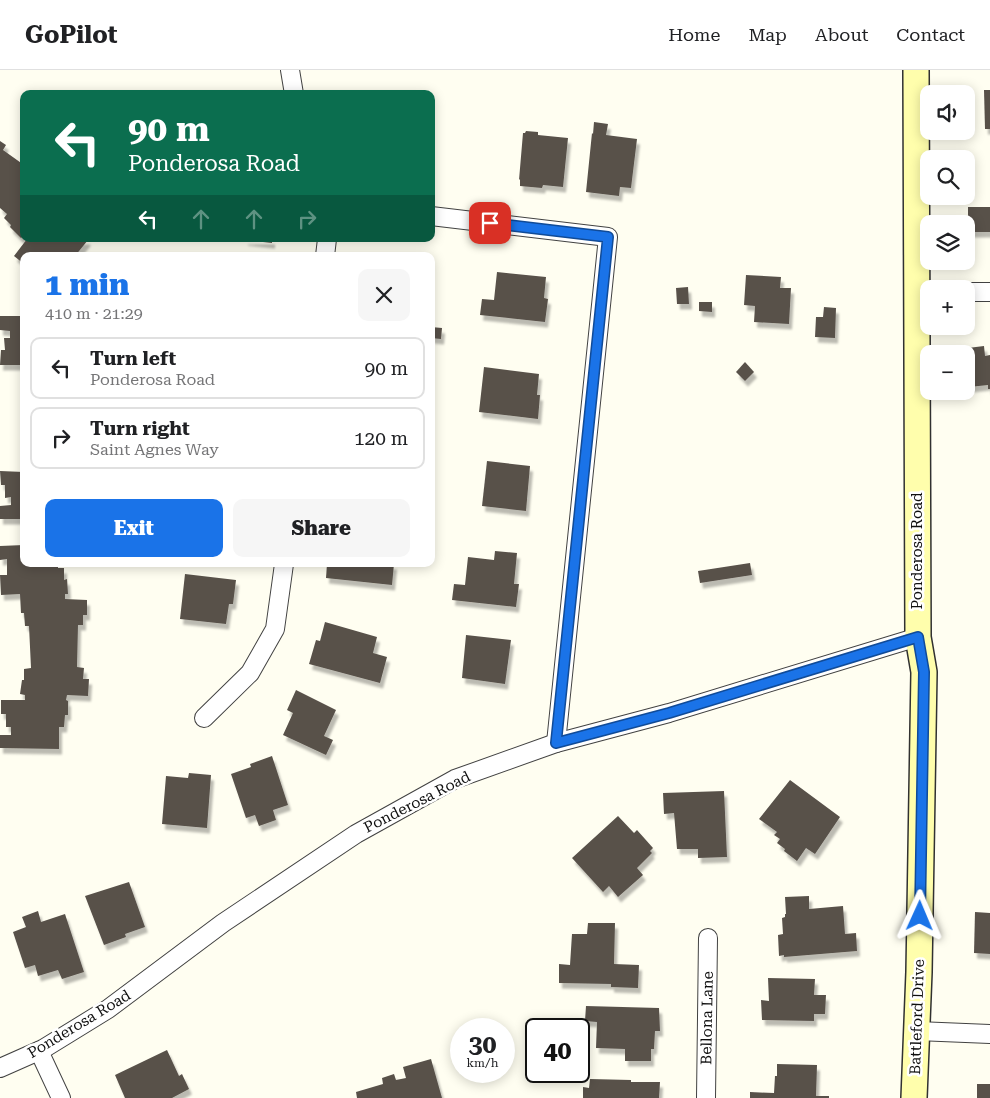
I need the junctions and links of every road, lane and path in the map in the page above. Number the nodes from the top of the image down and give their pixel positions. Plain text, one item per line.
1 (290, 70) edge
2 (916, 70) edge
3 (293, 90) edge
4 (435, 216) edge
5 (922, 280) edge
6 (975, 292) edge
7 (990, 292) edge
8 (921, 335) edge
9 (284, 567) edge
10 (918, 637) junction
11 (204, 718) dead end
12 (556, 743) junction
13 (708, 938) dead end
14 (916, 1031) junction
15 (990, 1034) edge
16 (39, 1051) junction
17 (0, 1068) edge
18 (61, 1098) edge
19 (706, 1098) edge
20 (914, 1098) edge

1 - 3 street
2 - 5 street, Ponderosa Road
4 - 12 street
6 - 7 street
8 - 10 street, Ponderosa Road
9 - 11 street
10 - 12 street, Ponderosa Road
10 - 14 street, Battleford Drive
12 - 16 street, Ponderosa Road
13 - 19 street, Bellona Lane
14 - 15 street
14 - 20 street, Battleford Drive
16 - 17 street, Ponderosa Road
16 - 18 street

